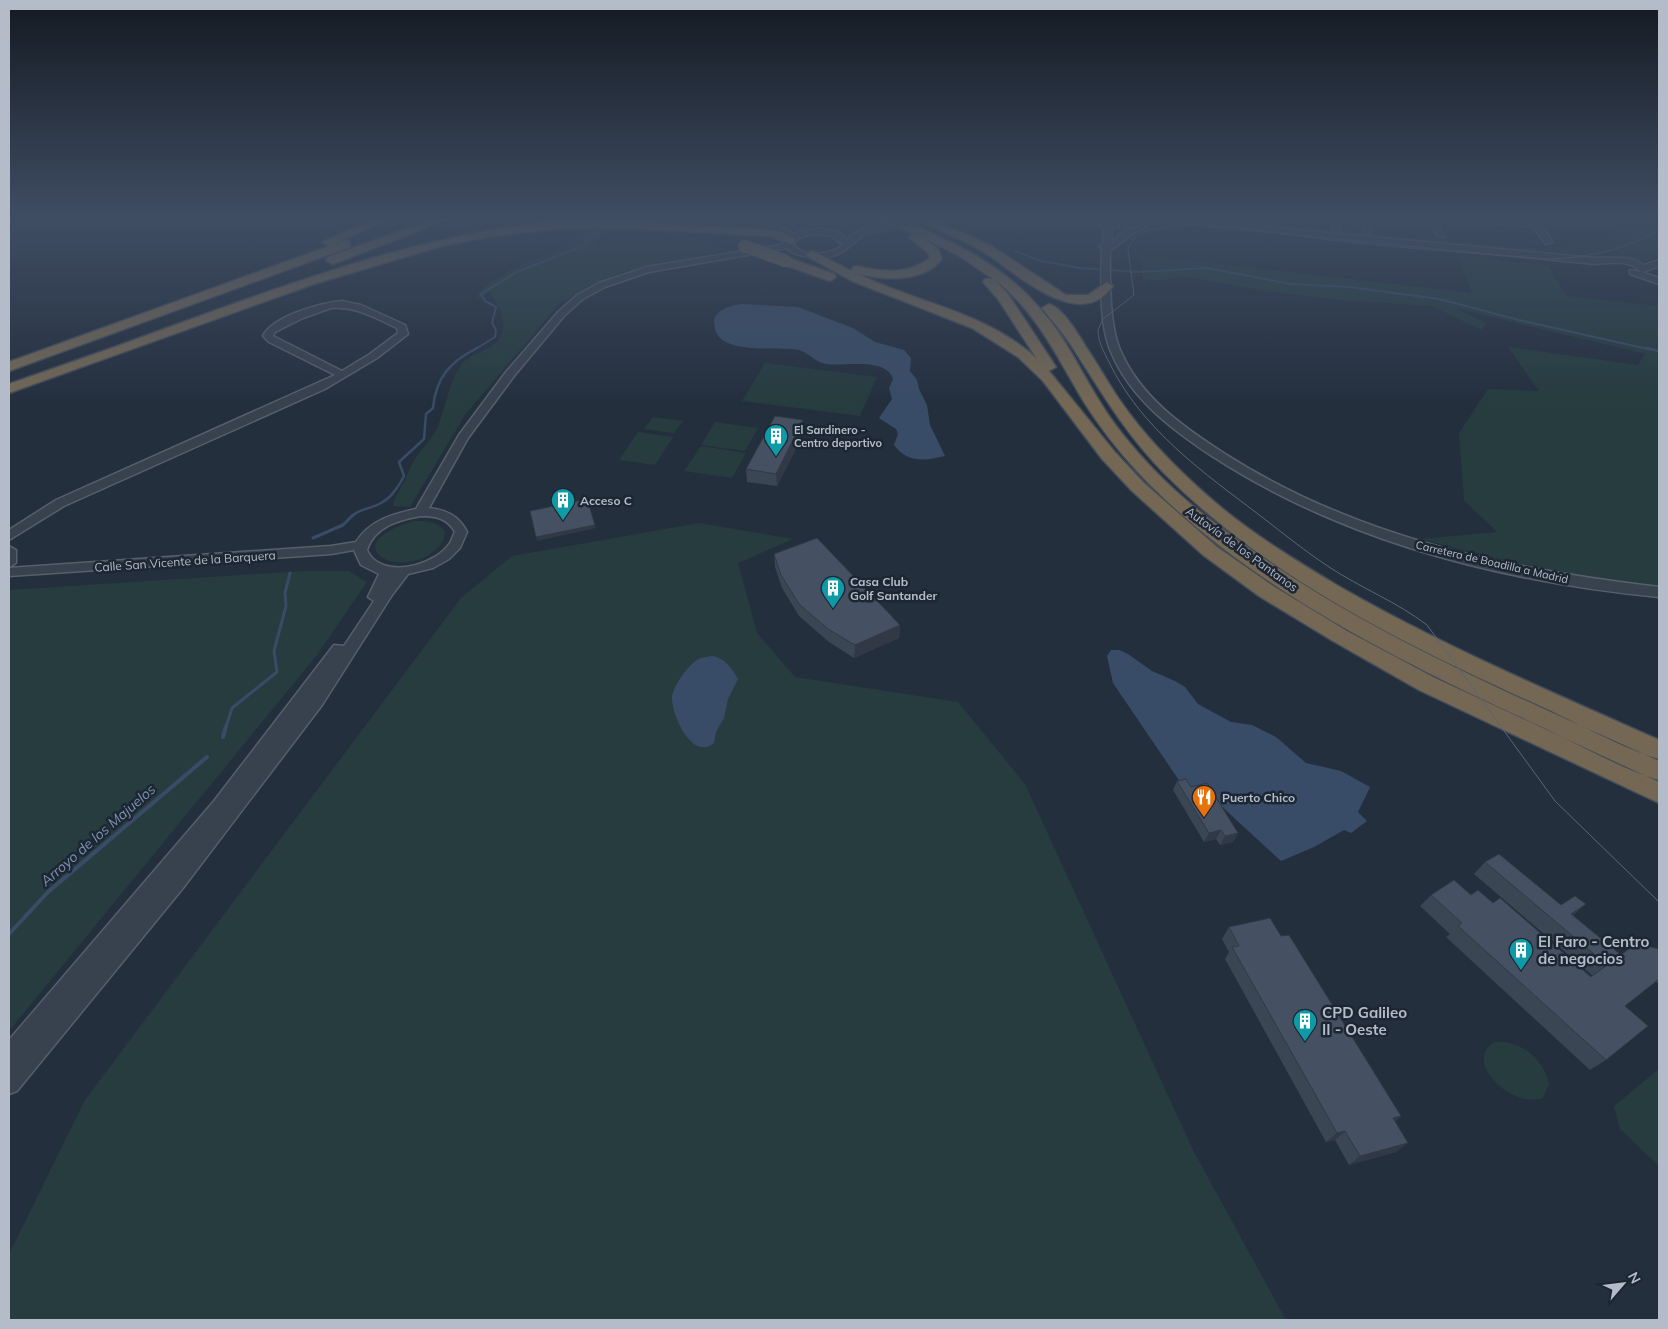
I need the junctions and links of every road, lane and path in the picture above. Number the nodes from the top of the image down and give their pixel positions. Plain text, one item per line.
1 (228, 279) edge
2 (251, 279) edge
3 (287, 279) edge
4 (305, 279) edge
5 (318, 279) edge
6 (632, 279) edge
7 (838, 279) edge
8 (859, 279) edge
9 (986, 279) edge
10 (999, 279) edge
11 (1016, 279) edge
12 (1031, 279) edge
13 (1033, 279) edge
14 (1106, 281) joint
15 (1005, 342) junction
16 (129, 346) junction
17 (9, 361) edge
18 (9, 367) edge
19 (342, 375) junction
20 (9, 381) edge
21 (9, 389) edge
22 (1113, 401) junction
23 (1082, 420) junction
24 (426, 512) junction
25 (9, 536) edge
26 (9, 550) edge
27 (361, 550) junction
28 (9, 563) edge
29 (9, 572) edge
30 (395, 572) junction
31 (9, 579) edge
32 (1659, 592) edge
33 (1659, 750) edge
34 (1659, 770) edge
35 (1659, 793) edge
36 (9, 1056) edge
37 (9, 1083) edge

1 - 17 highway
2 - 18 highway
3 - 20 highway
4 - 16 highway
5 - 16 highway
6 - 24 street
7 - 15 highway, bridge
8 - 15 highway
9 - 23 highway
10 - 34 highway, Autovía de los Pantanos
11 - 22 highway, Autovía de los Pantanos
12 - 22 highway
13 - 14 highway
14 - 32 street, Carretera de Boadilla a Madrid
15 - 23 highway
16 - 21 highway
19 - 19 street
19 - 25 street
22 - 33 highway, Autovía de los Pantanos
23 - 35 highway
24 - 27 street
24 - 30 street
26 - 28 street
27 - 29 street, Calle San Vicente de la Barquera
27 - 30 street
27 - 31 street, Calle San Vicente de la Barquera
30 - 36 street
30 - 37 street

